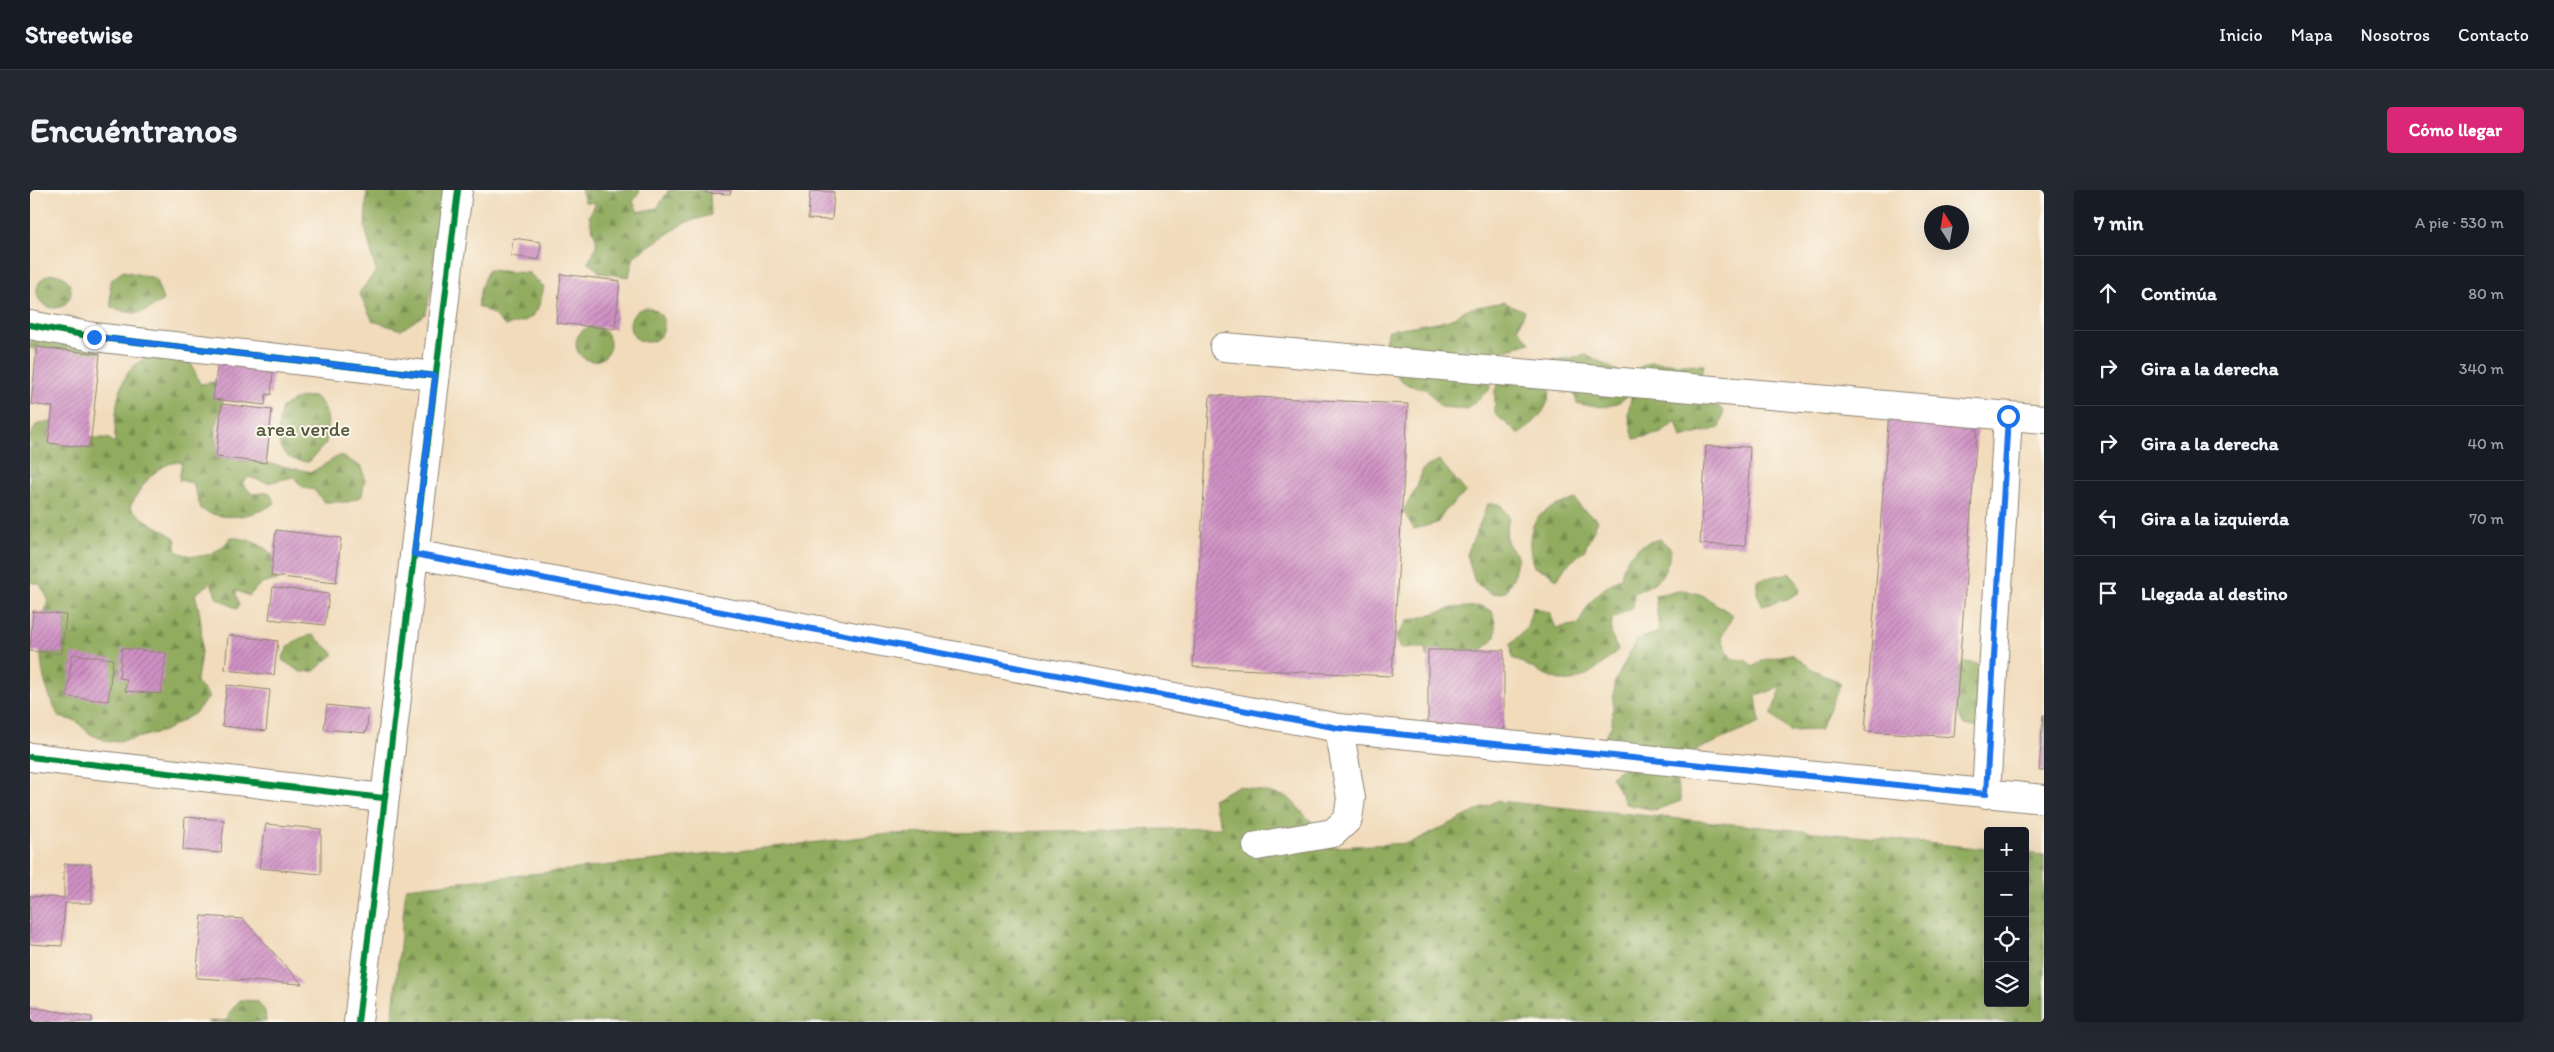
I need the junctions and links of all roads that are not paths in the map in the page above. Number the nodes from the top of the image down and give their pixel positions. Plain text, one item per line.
1 (458, 190) edge
2 (30, 325) edge
3 (1224, 347) dead end
4 (435, 376) junction
5 (2008, 416) junction
6 (2044, 419) edge
7 (414, 554) junction
8 (1338, 728) junction
9 (30, 757) edge
10 (1986, 794) junction
11 (383, 798) junction
12 (2044, 800) edge
13 (1257, 846) dead end
14 (358, 1022) edge

1 - 4 street
2 - 4 street
3 - 5 street
4 - 7 street
5 - 6 street
5 - 10 street
7 - 8 street
7 - 11 street
8 - 10 street
8 - 13 street
9 - 11 street
10 - 12 street
11 - 14 street

